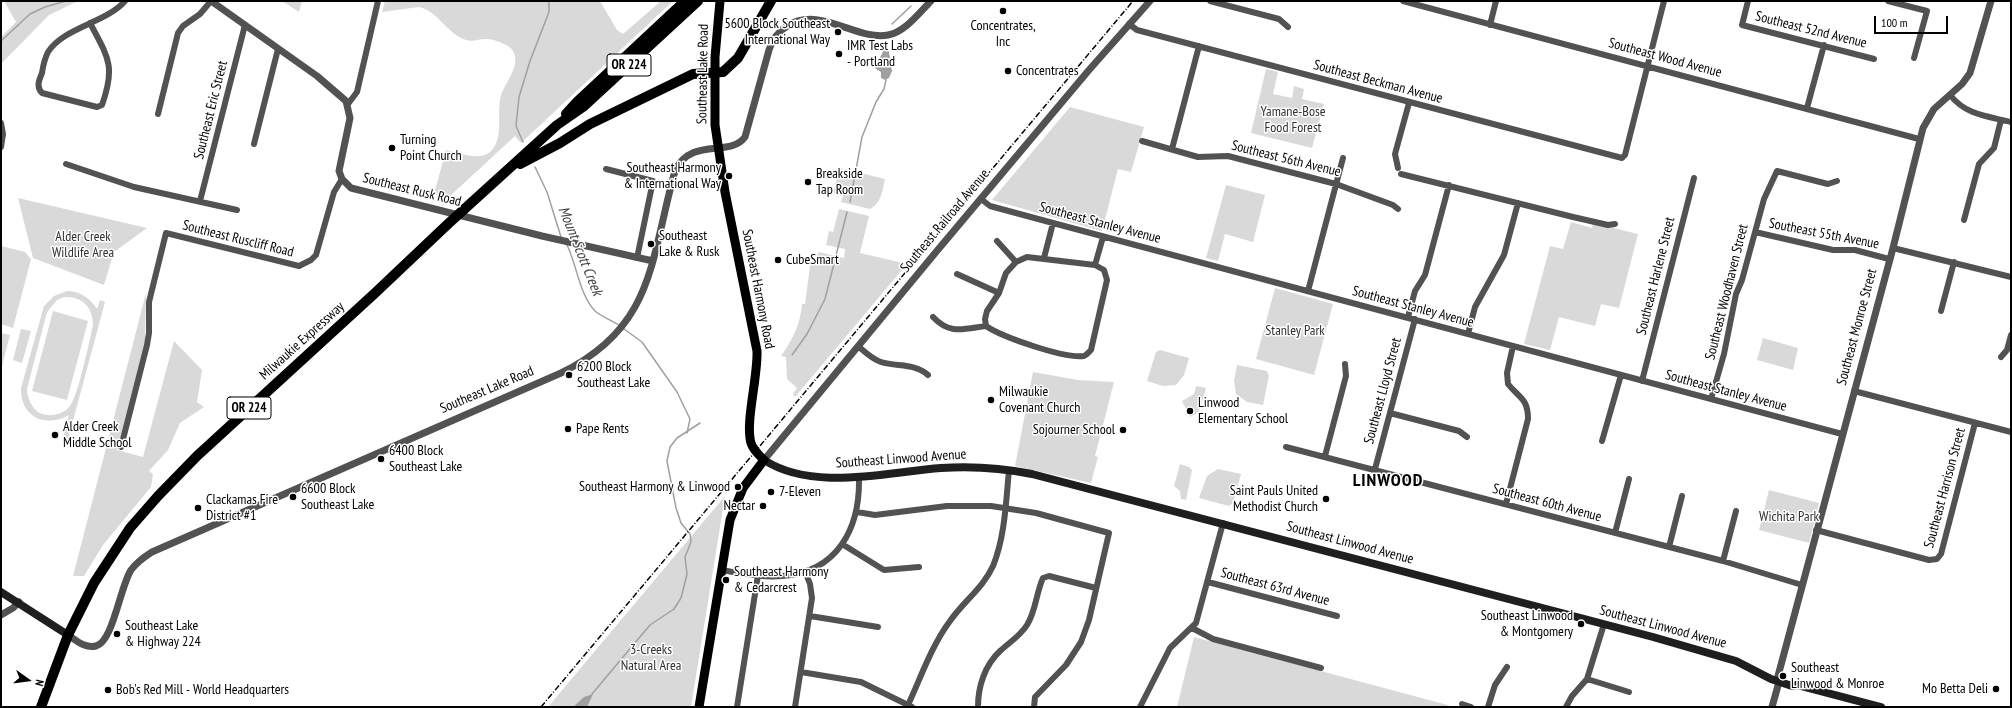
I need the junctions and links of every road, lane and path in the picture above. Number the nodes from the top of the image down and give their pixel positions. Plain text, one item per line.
1 (125, 1) edge
2 (211, 1) edge
3 (378, 1) edge
4 (685, 1) edge
5 (698, 1) edge
6 (720, 1) edge
7 (771, 1) edge
8 (931, 1) edge
9 (1150, 1) edge
10 (1210, 1) edge
11 (1403, 1) edge
12 (1496, 1) edge
13 (1664, 1) edge
14 (1748, 1) edge
15 (1888, 1) edge
16 (1991, 1) edge
17 (90, 23) junction
18 (1129, 24) junction
19 (244, 25) junction
20 (1490, 25) junction
21 (1288, 27) dead end
22 (1199, 46) junction
23 (1824, 46) junction
24 (278, 49) junction
25 (1914, 58) dead end
26 (1874, 59) dead end
27 (1648, 66) junction
28 (714, 74) junction
29 (1950, 95) junction
30 (1409, 103) junction
31 (348, 104) junction
32 (1807, 108) junction
33 (158, 114) dead end
34 (2001, 120) junction
35 (2011, 122) edge
36 (1, 123) edge
37 (557, 125) junction
38 (1919, 139) junction
39 (1142, 141) dead end
40 (254, 144) dead end
41 (1, 147) edge
42 (718, 147) junction
43 (1172, 149) junction
44 (1343, 158) dead end
45 (66, 164) dead end
46 (606, 169) dead end
47 (506, 172) junction
48 (1694, 178) dead end
49 (342, 179) junction
50 (1837, 181) dead end
51 (1336, 184) junction
52 (1449, 185) junction
53 (981, 199) junction
54 (200, 201) junction
55 (1518, 203) junction
56 (1398, 209) dead end
57 (237, 210) dead end
58 (458, 215) junction
59 (1964, 220) dead end
60 (1053, 223) junction
61 (1615, 224) dead end
62 (1755, 232) junction
63 (1103, 237) junction
64 (996, 241) dead end
65 (1893, 248) junction
66 (637, 258) junction
67 (1044, 258) junction
68 (1890, 259) junction
69 (653, 261) junction
70 (1016, 262) junction
71 (1954, 262) junction
72 (1095, 265) junction
73 (957, 274) dead end
74 (2011, 277) edge
75 (1308, 291) junction
76 (999, 293) junction
77 (1941, 311) dead end
78 (933, 317) dead end
79 (1408, 317) junction
80 (1415, 319) junction
81 (986, 326) junction
82 (1468, 334) junction
83 (2011, 335) edge
84 (858, 346) junction
85 (1513, 346) junction
86 (2001, 357) dead end
87 (1346, 364) dead end
88 (928, 375) dead end
89 (1621, 375) junction
90 (1642, 381) junction
91 (1854, 391) junction
92 (1711, 399) junction
93 (1390, 413) junction
94 (1975, 423) junction
95 (2011, 432) edge
96 (1842, 434) junction
97 (1467, 438) dead end
98 (1602, 441) dead end
99 (121, 447) dead end
100 (1286, 447) dead end
101 (1325, 456) junction
102 (764, 460) junction
103 (1375, 469) junction
104 (1009, 470) junction
105 (859, 478) junction
106 (1629, 479) dead end
107 (1682, 496) dead end
108 (1506, 504) junction
109 (1005, 508) junction
110 (1736, 511) dead end
111 (857, 512) junction
112 (1223, 523) junction
113 (1816, 530) junction
114 (1615, 534) junction
115 (842, 544) junction
116 (1669, 547) junction
117 (1723, 561) junction
118 (919, 567) dead end
119 (721, 570) junction
120 (805, 571) junction
121 (758, 576) junction
122 (1208, 582) junction
123 (1802, 585) junction
124 (1096, 588) junction
125 (1, 592) edge
126 (19, 602) junction
127 (1, 615) edge
128 (810, 616) junction
129 (1337, 616) dead end
130 (1604, 624) junction
131 (878, 627) dead end
132 (1192, 628) junction
133 (68, 635) junction
134 (1507, 667) dead end
135 (1321, 668) dead end
136 (800, 672) junction
137 (1587, 679) junction
138 (1778, 679) junction
139 (1629, 692) dead end
140 (1462, 704) dead end
141 (1864, 705) edge
142 (910, 706) edge
143 (41, 707) edge
144 (699, 707) edge
145 (737, 707) edge
146 (795, 707) edge
147 (978, 707) edge
148 (1034, 707) edge
149 (1140, 707) edge
150 (1471, 707) edge
151 (1488, 707) edge
152 (1566, 707) edge
153 (1772, 707) edge
154 (1881, 707) edge

1 - 17 street
2 - 19 street
2 - 33 street
3 - 31 street
4 - 37 highway, Milwaukie Expressway / OR 224
5 - 37 highway, Milwaukie Expressway / OR 224
6 - 28 main road, Southeast Lake Road
7 - 28 highway
8 - 42 street
9 - 18 street, Southeast Railroad Avenue
10 - 21 street
11 - 20 street, Southeast Wood Avenue
12 - 20 street
13 - 27 street
14 - 23 street, Southeast 52nd Avenue
15 - 25 street
16 - 29 street, Southeast Monroe Street
17 - 17 street
18 - 22 street, Southeast Beckman Avenue
18 - 53 street, Southeast Railroad Avenue
19 - 24 street
19 - 54 street, Southeast Eric Street
20 - 27 street, Southeast Wood Avenue
22 - 30 street, Southeast Beckman Avenue
22 - 43 street
23 - 26 street, Southeast 52nd Avenue
23 - 32 street
24 - 31 street
24 - 40 street
27 - 30 street, Southeast Beckman Avenue
27 - 32 street, Southeast Wood Avenue
28 - 42 main road, Southeast Lake Road
28 - 47 highway
29 - 34 street
29 - 38 street, Southeast Monroe Street
30 - 52 street
31 - 49 street, Southeast Rusk Road
32 - 38 street, Southeast Wood Avenue
34 - 35 street
34 - 59 street
36 - 41 street
37 - 47 highway, Milwaukie Expressway / OR 224
38 - 65 street, Southeast Monroe Street
39 - 43 street, Southeast 56th Avenue
42 - 69 street, Southeast Lake Road
42 - 102 main road, Southeast Harmony Road
43 - 51 street, Southeast 56th Avenue
44 - 51 street
45 - 54 street
46 - 66 street
47 - 58 highway, Milwaukie Expressway / OR 224
48 - 90 street, Southeast Harlene Street
49 - 58 street, Southeast Rusk Road
49 - 99 street, Southeast Ruscliff Road
50 - 62 street, Southeast Woodhaven Street
51 - 56 street, Southeast 56th Avenue
51 - 75 street
52 - 55 street
52 - 79 street
53 - 60 street, Southeast Stanley Avenue
53 - 84 street, Southeast Railroad Avenue
54 - 57 street
55 - 61 street
55 - 82 street
58 - 66 street, Southeast Rusk Road
58 - 133 highway, Milwaukie Expressway / OR 224
60 - 63 street, Southeast Stanley Avenue
60 - 67 street
62 - 68 street, Southeast 55th Avenue
62 - 92 street, Southeast Woodhaven Street
63 - 72 street
63 - 75 street, Southeast Stanley Avenue
64 - 70 street
65 - 68 street, Southeast Monroe Street
65 - 71 street, Southeast 55th Avenue
66 - 69 street, Southeast Rusk Road
67 - 70 street
67 - 72 street
68 - 91 street, Southeast Monroe Street
69 - 133 street, Southeast Lake Road
70 - 76 street
71 - 74 street, Southeast 55th Avenue
71 - 77 street
72 - 81 street
73 - 76 street
75 - 79 street, Southeast Stanley Avenue
76 - 81 street
78 - 81 street
79 - 80 street, Southeast Stanley Avenue
80 - 82 street, Southeast Stanley Avenue
80 - 93 street, Southeast Lloyd Street
82 - 85 street, Southeast Stanley Avenue
83 - 86 street
84 - 88 street
84 - 102 street, Southeast Railroad Avenue
85 - 89 street, Southeast Stanley Avenue
85 - 108 street
87 - 101 street
89 - 90 street, Southeast Stanley Avenue
89 - 98 street
90 - 92 street, Southeast Stanley Avenue
91 - 94 street
91 - 96 street, Southeast Monroe Street
92 - 96 street, Southeast Stanley Avenue
93 - 97 street
93 - 103 street, Southeast Lloyd Street
94 - 95 street
94 - 113 street, Southeast Harrison Street
96 - 113 street, Southeast Monroe Street
100 - 101 street, Southeast 60th Avenue
101 - 103 street, Southeast 60th Avenue
102 - 105 main road, Southeast Linwood Avenue
102 - 119 main road
103 - 108 street, Southeast 60th Avenue
104 - 105 main road, Southeast Linwood Avenue
104 - 109 street
104 - 112 main road, Southeast Linwood Avenue
105 - 111 street
106 - 114 street
107 - 116 street
108 - 114 street, Southeast 60th Avenue
109 - 111 street
109 - 124 street
109 - 142 street
110 - 117 street
111 - 115 street
112 - 122 street
112 - 130 main road, Southeast Linwood Avenue
113 - 123 street, Southeast Monroe Street
114 - 116 street, Southeast 60th Avenue
115 - 118 street
115 - 120 street
116 - 117 street, Southeast 60th Avenue
117 - 123 street, Southeast 60th Avenue
119 - 121 street
119 - 144 main road
120 - 121 street
120 - 128 street
121 - 145 street
122 - 129 street, Southeast 63rd Avenue
122 - 132 street
123 - 138 street, Southeast Monroe Street
124 - 147 street
124 - 148 street
125 - 126 main road
126 - 127 street
126 - 133 main road
128 - 131 street
128 - 136 street
130 - 137 street
130 - 138 main road, Southeast Linwood Avenue
132 - 135 street
132 - 149 street
133 - 143 highway, Milwaukie Expressway / OR 224
134 - 151 street
136 - 142 street
136 - 146 street
137 - 139 street
137 - 152 street
138 - 141 main road, Southeast Linwood Avenue
138 - 153 street, Southeast Monroe Street
140 - 150 street
141 - 154 main road, Southeast Linwood Avenue

